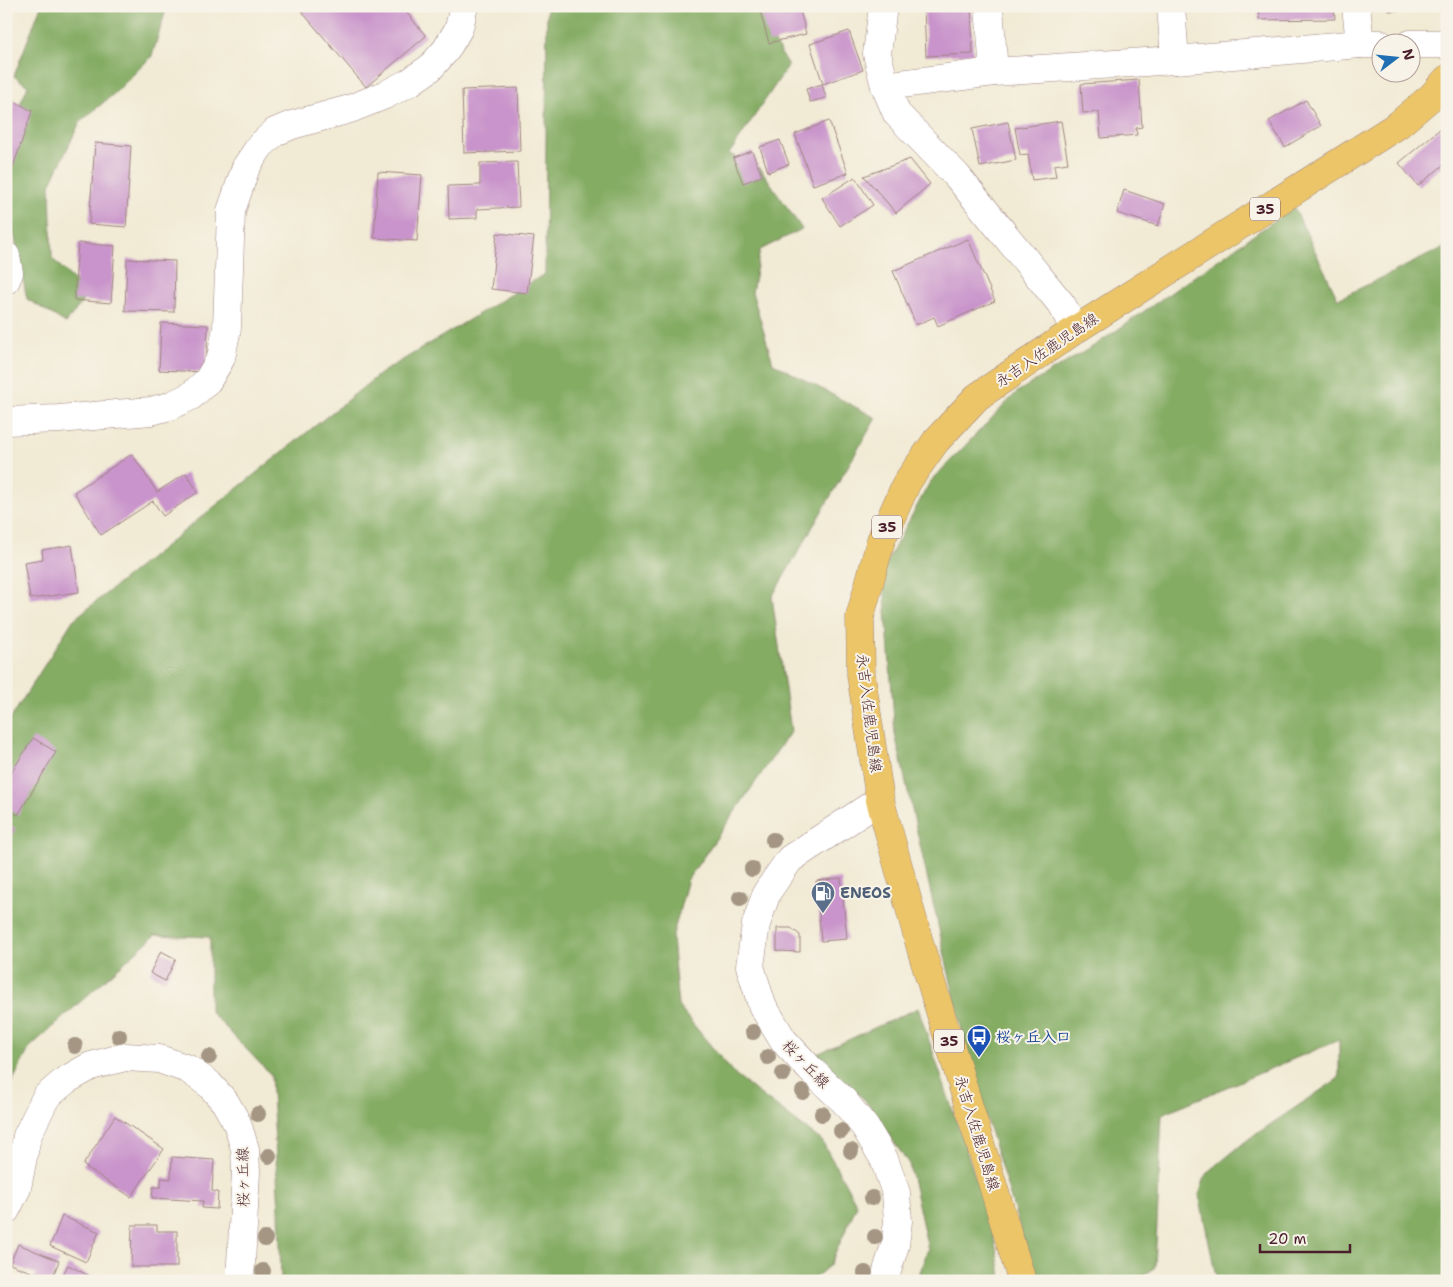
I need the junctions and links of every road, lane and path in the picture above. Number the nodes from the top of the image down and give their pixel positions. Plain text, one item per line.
1 (464, 6) edge
2 (883, 6) edge
3 (989, 6) edge
4 (1171, 6) edge
5 (1356, 6) edge
6 (1370, 44) edge
7 (1420, 44) edge
8 (1447, 44) edge
9 (1175, 60) junction
10 (994, 72) junction
11 (1447, 79) edge
12 (885, 86) junction
13 (6, 256) edge
14 (6, 280) edge
15 (1075, 330) junction
16 (6, 421) edge
17 (880, 800) junction
18 (6, 1210) edge
19 (240, 1281) edge
20 (884, 1281) edge
21 (1022, 1281) edge

1 - 16 street
2 - 12 street
3 - 10 street
4 - 9 street
5 - 6 street
6 - 9 street
7 - 8 street
9 - 10 street
10 - 12 street
11 - 15 main road, 永吉入佐鹿児島線 / 35
12 - 15 street
13 - 14 street
15 - 17 main road, 永吉入佐鹿児島線 / 35
17 - 20 street, 桜ヶ丘線
17 - 21 main road, 永吉入佐鹿児島線 / 35
18 - 19 street, 桜ヶ丘線

